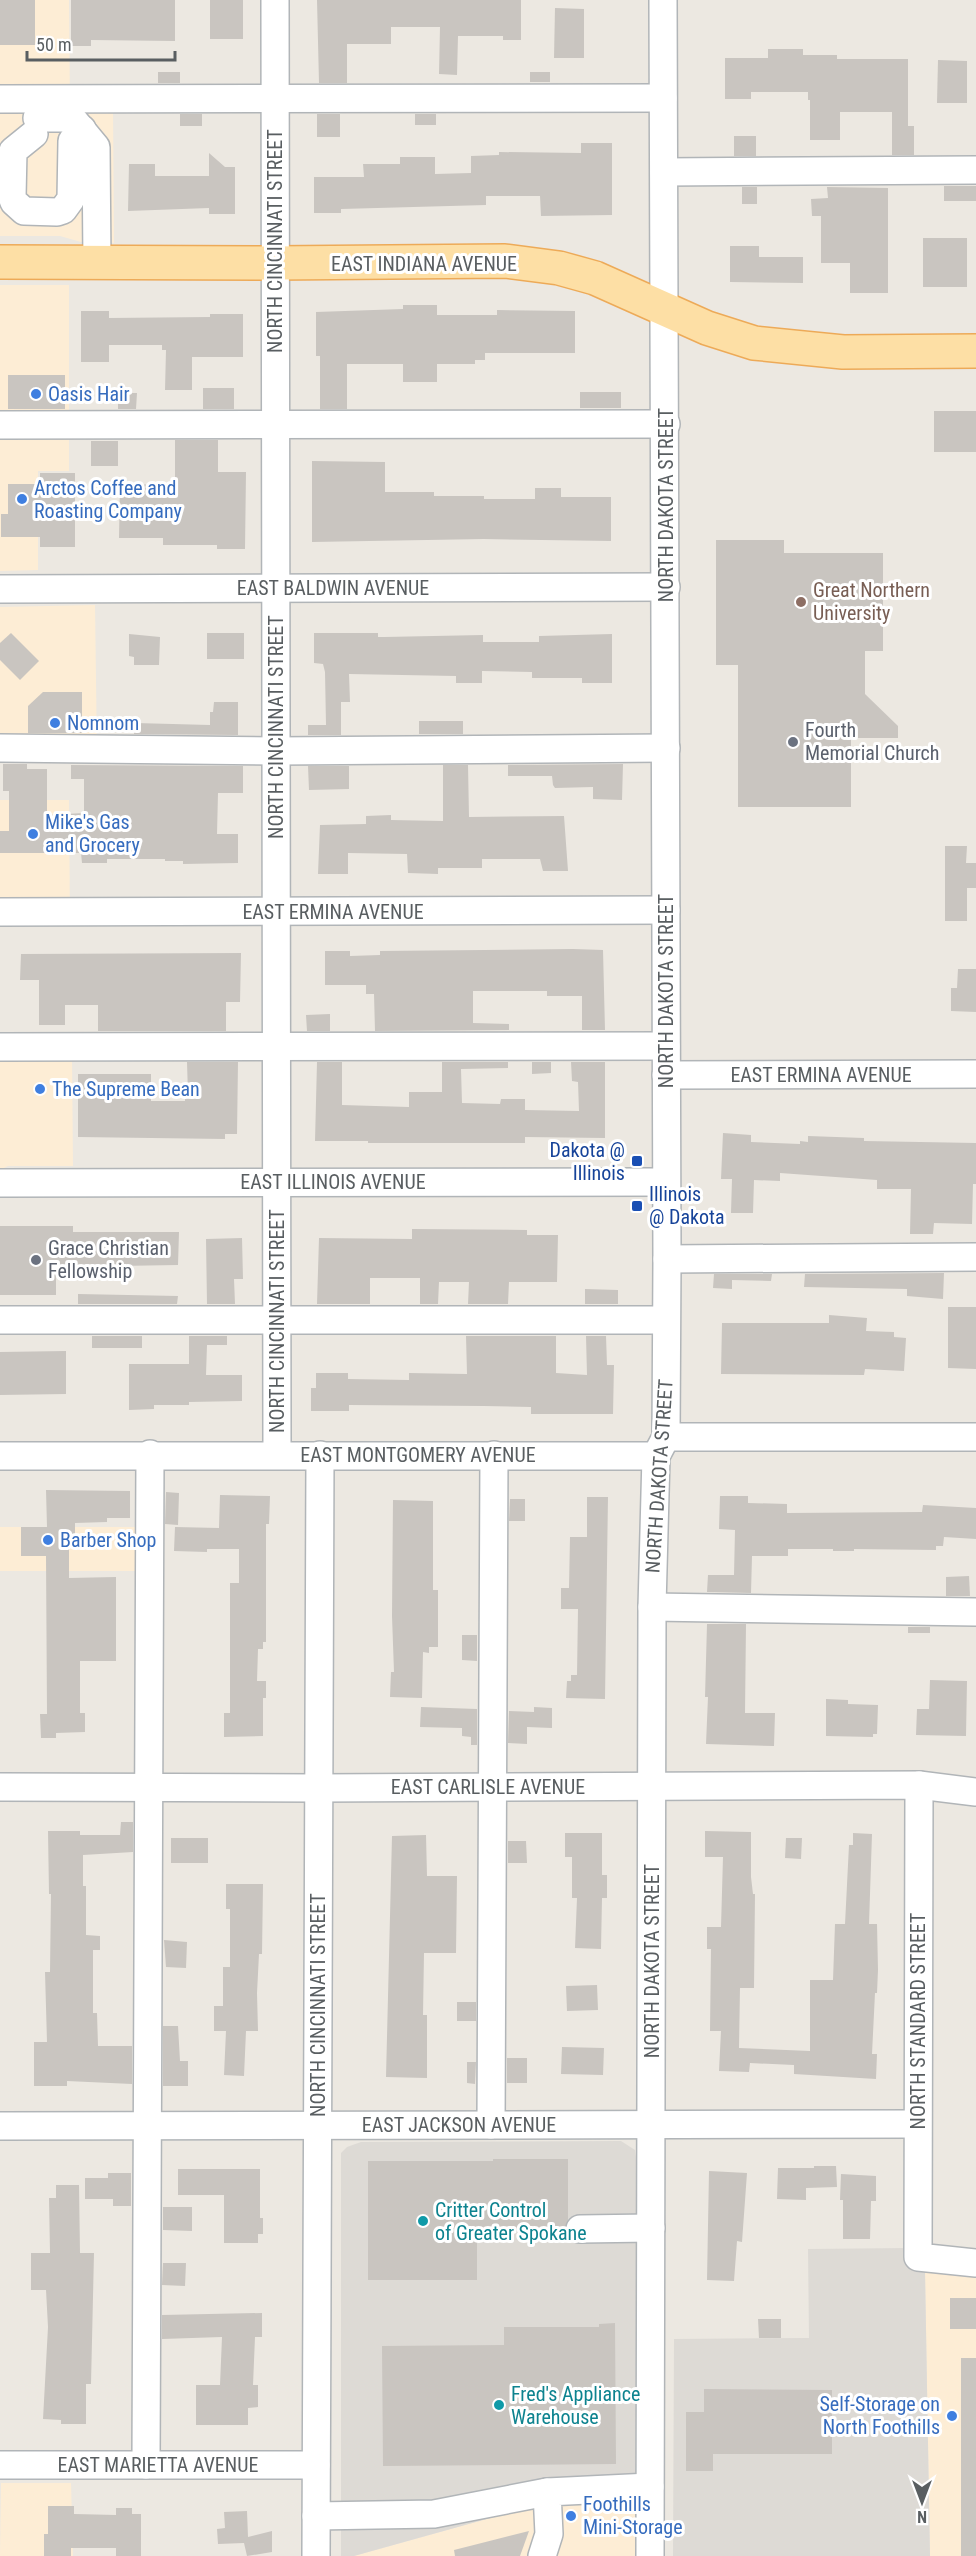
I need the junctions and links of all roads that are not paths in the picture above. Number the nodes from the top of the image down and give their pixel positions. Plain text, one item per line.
1 (275, 0) edge
2 (663, 0) edge
3 (275, 98) junction
4 (663, 98) junction
5 (0, 99) edge
6 (75, 115) junction
7 (0, 118) edge
8 (34, 134) dead end
9 (976, 170) edge
10 (664, 172) junction
11 (0, 262) edge
12 (97, 262) junction
13 (275, 263) junction
14 (666, 308) junction
15 (976, 351) edge
16 (276, 424) junction
17 (666, 424) junction
18 (0, 425) edge
19 (666, 587) junction
20 (276, 588) junction
21 (0, 589) edge
22 (0, 748) edge
23 (666, 748) junction
24 (276, 751) junction
25 (666, 910) junction
26 (0, 912) edge
27 (276, 912) junction
28 (276, 1045) junction
29 (666, 1046) junction
30 (0, 1047) edge
31 (976, 1074) edge
32 (666, 1075) junction
33 (277, 1182) junction
34 (666, 1182) junction
35 (0, 1183) edge
36 (976, 1257) edge
37 (667, 1258) junction
38 (0, 1320) edge
39 (277, 1320) junction
40 (666, 1320) junction
41 (976, 1437) edge
42 (661, 1446) junction
43 (150, 1454) junction
44 (277, 1454) junction
45 (320, 1455) junction
46 (494, 1455) junction
47 (0, 1456) edge
48 (652, 1607) junction
49 (976, 1612) edge
50 (919, 1785) junction
51 (0, 1786) edge
52 (491, 1786) junction
53 (652, 1786) junction
54 (149, 1787) junction
55 (319, 1788) junction
56 (976, 1792) edge
57 (917, 2124) junction
58 (147, 2125) junction
59 (491, 2125) junction
60 (0, 2126) edge
61 (317, 2126) junction
62 (652, 2126) junction
63 (651, 2228) junction
64 (580, 2229) dead end
65 (976, 2263) edge
66 (0, 2465) edge
67 (146, 2465) junction
68 (316, 2465) junction
69 (650, 2487) junction
70 (547, 2492) junction
71 (316, 2516) junction
72 (316, 2556) edge
73 (542, 2556) edge
74 (650, 2556) edge

1 - 3 street, NORTH CINCINNATI STREET
2 - 4 street, NORTH DAKOTA STREET
3 - 4 street
3 - 6 street
3 - 13 street, NORTH CINCINNATI STREET
4 - 10 street, NORTH DAKOTA STREET
5 - 6 street
6 - 7 street
6 - 8 street
6 - 12 street
9 - 10 street
10 - 14 street, NORTH DAKOTA STREET
11 - 12 main road, EAST INDIANA AVENUE
12 - 13 main road, EAST INDIANA AVENUE
13 - 14 main road, EAST INDIANA AVENUE
13 - 16 street, NORTH CINCINNATI STREET
14 - 15 main road, EAST INDIANA AVENUE
14 - 17 street, NORTH DAKOTA STREET
16 - 17 street
16 - 18 street
16 - 20 street, NORTH CINCINNATI STREET
17 - 19 street, NORTH DAKOTA STREET
19 - 20 street, EAST BALDWIN AVENUE
19 - 23 street, NORTH DAKOTA STREET
20 - 21 street, EAST BALDWIN AVENUE
20 - 24 street, NORTH CINCINNATI STREET
22 - 24 street
23 - 24 street
23 - 25 street, NORTH DAKOTA STREET
24 - 27 street, NORTH CINCINNATI STREET
25 - 27 street, EAST ERMINA AVENUE
25 - 29 street, NORTH DAKOTA STREET
26 - 27 street, EAST ERMINA AVENUE
27 - 28 street, NORTH CINCINNATI STREET
28 - 29 street
28 - 30 street
28 - 33 street, NORTH CINCINNATI STREET
29 - 32 street, NORTH DAKOTA STREET
31 - 32 street, EAST ERMINA AVENUE
32 - 34 street, NORTH DAKOTA STREET
33 - 34 street, EAST ILLINOIS AVENUE
33 - 35 street, EAST ILLINOIS AVENUE
33 - 39 street, NORTH CINCINNATI STREET
34 - 37 street, NORTH DAKOTA STREET
36 - 37 street
37 - 40 street, NORTH DAKOTA STREET
38 - 39 street
39 - 40 street
39 - 44 street, NORTH CINCINNATI STREET
40 - 42 street, NORTH DAKOTA STREET
41 - 42 street, EAST MONTGOMERY AVENUE
42 - 46 street, EAST MONTGOMERY AVENUE
42 - 48 street, NORTH DAKOTA STREET
43 - 44 street, EAST MONTGOMERY AVENUE
43 - 47 street, EAST MONTGOMERY AVENUE
43 - 54 street
44 - 45 street, EAST MONTGOMERY AVENUE
45 - 46 street, EAST MONTGOMERY AVENUE
45 - 55 street, NORTH CINCINNATI STREET
46 - 52 street
48 - 49 street
48 - 53 street, NORTH DAKOTA STREET
50 - 53 street, EAST CARLISLE AVENUE
50 - 56 street, EAST CARLISLE AVENUE
50 - 57 street, NORTH STANDARD STREET
51 - 54 street, EAST CARLISLE AVENUE
52 - 53 street, EAST CARLISLE AVENUE
52 - 55 street, EAST CARLISLE AVENUE
52 - 59 street
53 - 62 street, NORTH DAKOTA STREET
54 - 55 street, EAST CARLISLE AVENUE
54 - 58 street
55 - 61 street, NORTH CINCINNATI STREET
57 - 62 street, EAST JACKSON AVENUE
57 - 65 street, NORTH STANDARD STREET
58 - 60 street, EAST JACKSON AVENUE
58 - 61 street, EAST JACKSON AVENUE
58 - 67 street
59 - 61 street, EAST JACKSON AVENUE
59 - 62 street, EAST JACKSON AVENUE
61 - 68 street, NORTH CINCINNATI STREET
62 - 63 street, NORTH DAKOTA STREET
63 - 64 street
63 - 69 street, NORTH DAKOTA STREET
66 - 67 street, EAST MARIETTA AVENUE
67 - 68 street, EAST MARIETTA AVENUE
68 - 71 street, NORTH CINCINNATI STREET
69 - 70 street
69 - 74 street, NORTH DAKOTA STREET
70 - 71 street
70 - 73 street
71 - 72 street, NORTH CINCINNATI STREET

